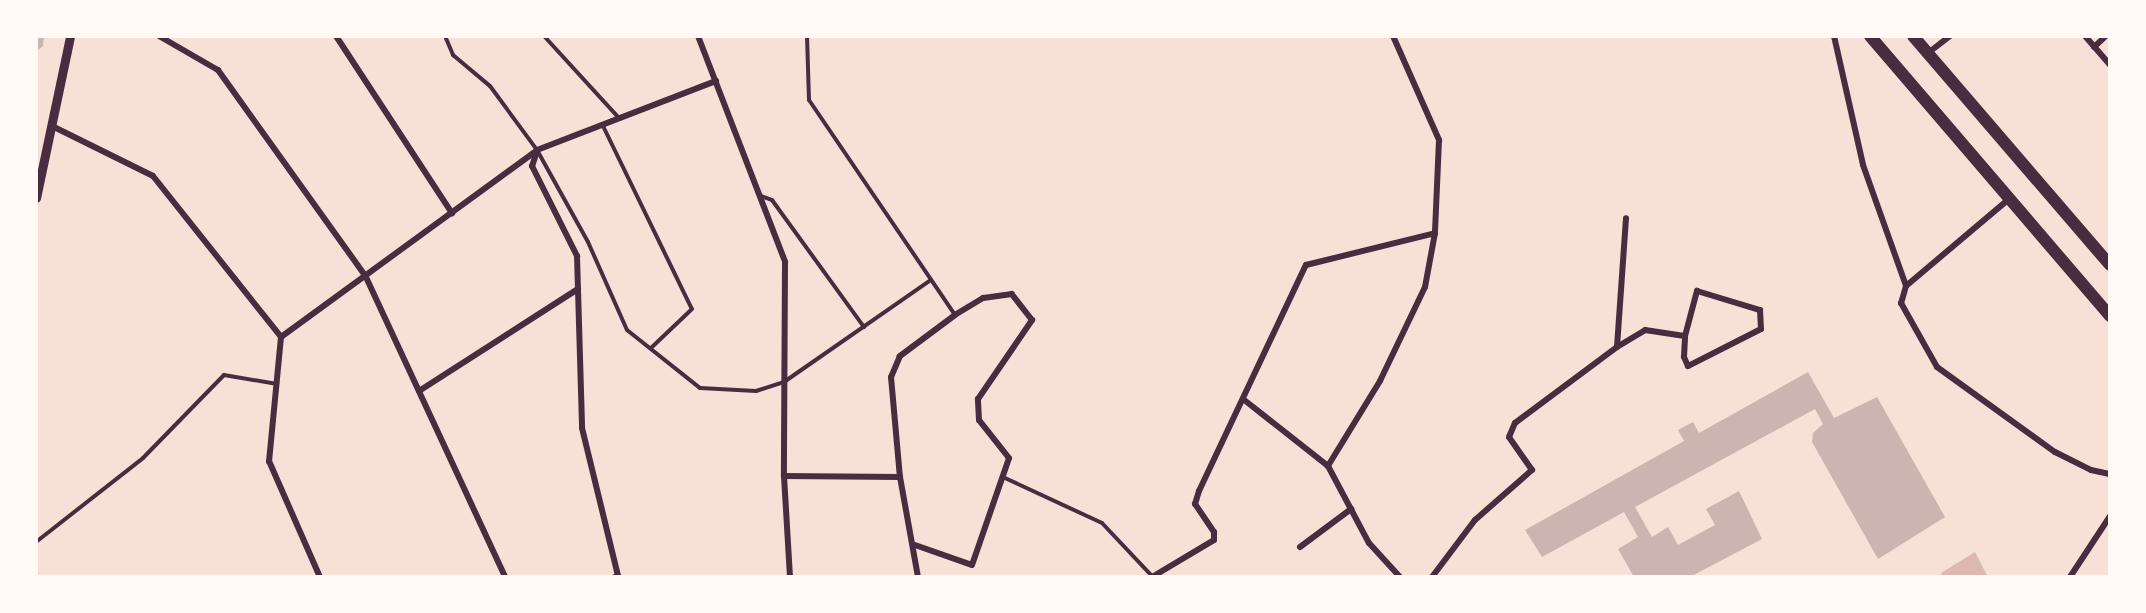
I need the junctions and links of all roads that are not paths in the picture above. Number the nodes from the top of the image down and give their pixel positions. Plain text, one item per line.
1 (70, 36) edge
2 (159, 36) edge
3 (336, 36) edge
4 (445, 36) edge
5 (544, 36) edge
6 (698, 36) edge
7 (807, 36) edge
8 (1393, 36) edge
9 (1834, 36) edge
10 (1870, 36) edge
11 (1914, 36) edge
12 (1950, 36) edge
13 (2085, 36) edge
14 (2106, 36) edge
15 (2094, 47) junction
16 (1928, 53) junction
17 (2110, 65) edge
18 (716, 81) junction
19 (620, 118) junction
20 (603, 126) junction
21 (54, 127) junction
22 (537, 150) junction
23 (757, 194) junction
24 (36, 198) edge
25 (2009, 200) junction
26 (452, 213) junction
27 (1626, 218) dead end
28 (1435, 233) junction
29 (2110, 265) edge
30 (365, 275) junction
31 (931, 280) junction
32 (1906, 286) junction
33 (578, 289) junction
34 (955, 315) junction
35 (2110, 316) edge
36 (864, 327) junction
37 (1684, 336) junction
38 (281, 337) junction
39 (1617, 347) junction
40 (651, 348) junction
41 (784, 382) junction
42 (277, 384) junction
43 (419, 391) junction
44 (1242, 399) junction
45 (1329, 466) junction
46 (2110, 474) edge
47 (784, 476) junction
48 (900, 477) junction
49 (1005, 478) junction
50 (1351, 509) junction
51 (2110, 516) edge
52 (36, 542) edge
53 (915, 544) junction
54 (1300, 547) dead end
55 (1152, 576) edge
56 (320, 577) edge
57 (505, 577) edge
58 (618, 577) edge
59 (790, 577) edge
60 (918, 577) edge
61 (1400, 577) edge
62 (1432, 577) edge
63 (2070, 577) edge

1 - 21 street
2 - 30 street
3 - 26 street
4 - 22 lane
5 - 19 lane
6 - 18 street
7 - 31 lane
8 - 28 street
9 - 32 street
10 - 25 main road
11 - 16 main road
12 - 16 street
13 - 15 street
14 - 15 street
15 - 17 street
16 - 29 main road
18 - 19 street
18 - 23 street
19 - 20 street
20 - 22 street
20 - 40 lane
21 - 24 street
21 - 38 street
22 - 26 street
22 - 33 street
22 - 40 lane
23 - 36 lane
23 - 41 street
25 - 32 street
25 - 35 main road
26 - 30 street
27 - 39 street
28 - 44 street
28 - 45 street
30 - 38 street
30 - 43 street
31 - 34 lane
31 - 36 lane
32 - 46 street
33 - 43 street
33 - 58 street
34 - 48 street
34 - 49 street
36 - 41 lane
37 - 37 street
37 - 39 street
38 - 42 street
39 - 62 street
40 - 41 lane
41 - 47 street
42 - 52 lane
42 - 56 street
43 - 57 street
44 - 45 street
44 - 55 street
45 - 50 street
47 - 48 street
47 - 59 street
48 - 53 street
49 - 53 street
49 - 55 lane
50 - 54 street
50 - 61 street
51 - 63 street
53 - 60 street

